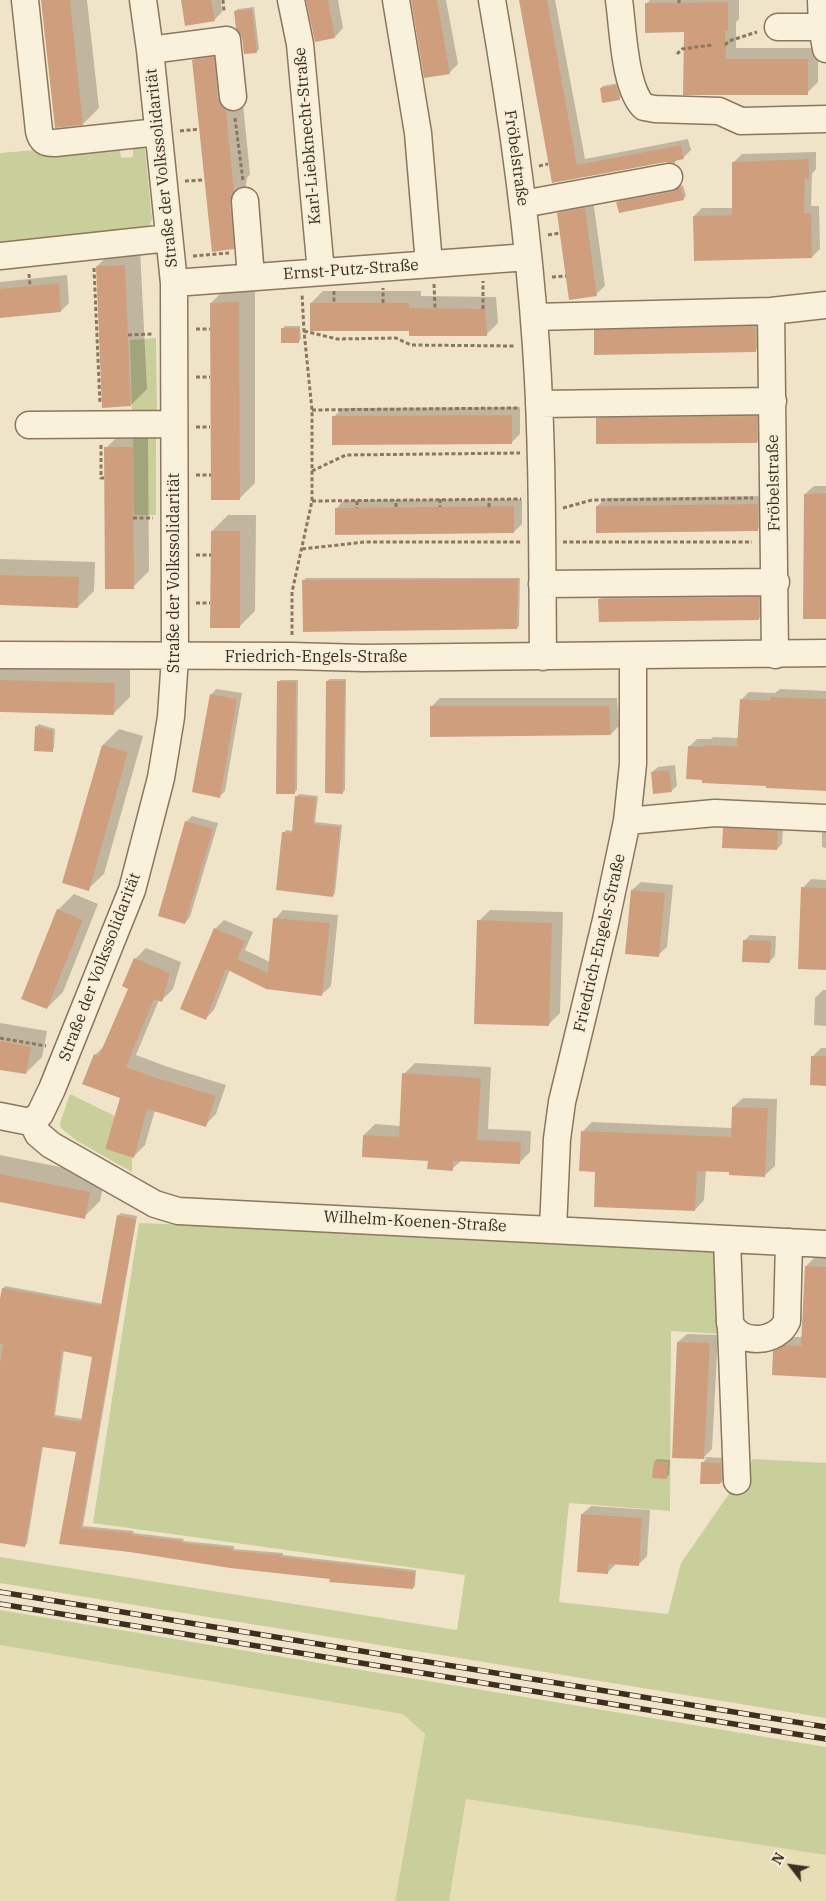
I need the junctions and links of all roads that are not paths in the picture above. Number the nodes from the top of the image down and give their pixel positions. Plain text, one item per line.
1 (25, 0) edge
2 (143, 0) edge
3 (292, 0) edge
4 (396, 0) edge
5 (492, 0) edge
6 (619, 0) edge
7 (821, 0) edge
8 (771, 29) road end
9 (824, 38) edge
10 (150, 50) junction
11 (233, 97) road end
12 (826, 119) edge
13 (166, 132) junction
14 (669, 177) dead end
15 (245, 201) road end
16 (523, 204) junction
17 (177, 248) junction
18 (0, 256) edge
19 (528, 257) junction
20 (429, 264) junction
21 (311, 273) junction
22 (251, 277) junction
23 (174, 283) junction
24 (826, 306) edge
25 (771, 311) junction
26 (534, 317) junction
27 (773, 401) junction
28 (539, 404) junction
29 (29, 425) dead end
30 (184, 425) junction
31 (776, 582) junction
32 (542, 584) junction
33 (826, 653) edge
34 (775, 654) junction
35 (0, 655) edge
36 (633, 656) junction
37 (175, 657) junction
38 (544, 657) junction
39 (826, 818) edge
40 (627, 821) junction
41 (0, 1116) edge
42 (32, 1121) junction
43 (553, 1229) junction
44 (727, 1239) junction
45 (789, 1242) junction
46 (826, 1244) edge
47 (731, 1327) junction
48 (738, 1481) dead end

1 - 13 street
2 - 10 street, Straße der Volkssolidarität
3 - 21 street, Karl-Liebknecht-Straße
4 - 20 street
5 - 16 street, Fröbelstraße
6 - 12 street
7 - 9 street
8 - 9 street
10 - 11 street
10 - 13 street, Straße der Volkssolidarität
13 - 17 street, Straße der Volkssolidarität
14 - 16 street
15 - 22 street
16 - 19 street, Fröbelstraße
17 - 18 street
17 - 23 street, Straße der Volkssolidarität
19 - 20 street, Ernst-Putz-Straße
19 - 26 street, Fröbelstraße
20 - 21 street, Ernst-Putz-Straße
21 - 22 street, Ernst-Putz-Straße
22 - 23 street, Ernst-Putz-Straße
23 - 30 street, Straße der Volkssolidarität
24 - 25 street
25 - 26 street
25 - 27 street, Fröbelstraße
26 - 28 street, Fröbelstraße
27 - 28 street
27 - 31 street, Fröbelstraße
28 - 32 street, Fröbelstraße
29 - 30 street
30 - 37 street, Straße der Volkssolidarität
31 - 32 street
31 - 34 street, Fröbelstraße
32 - 38 street, Fröbelstraße
33 - 34 street, Friedrich-Engels-Straße
34 - 36 street, Friedrich-Engels-Straße
35 - 37 street, Friedrich-Engels-Straße
36 - 38 street, Friedrich-Engels-Straße
36 - 40 street, Friedrich-Engels-Straße
37 - 38 street, Friedrich-Engels-Straße
37 - 42 street, Straße der Volkssolidarität
39 - 40 street
40 - 43 street, Friedrich-Engels-Straße
41 - 42 street
42 - 43 street, Wilhelm-Koenen-Straße
43 - 44 street, Wilhelm-Koenen-Straße
44 - 45 street, Wilhelm-Koenen-Straße
44 - 47 street
45 - 46 street, Wilhelm-Koenen-Straße
45 - 47 street
47 - 48 street

